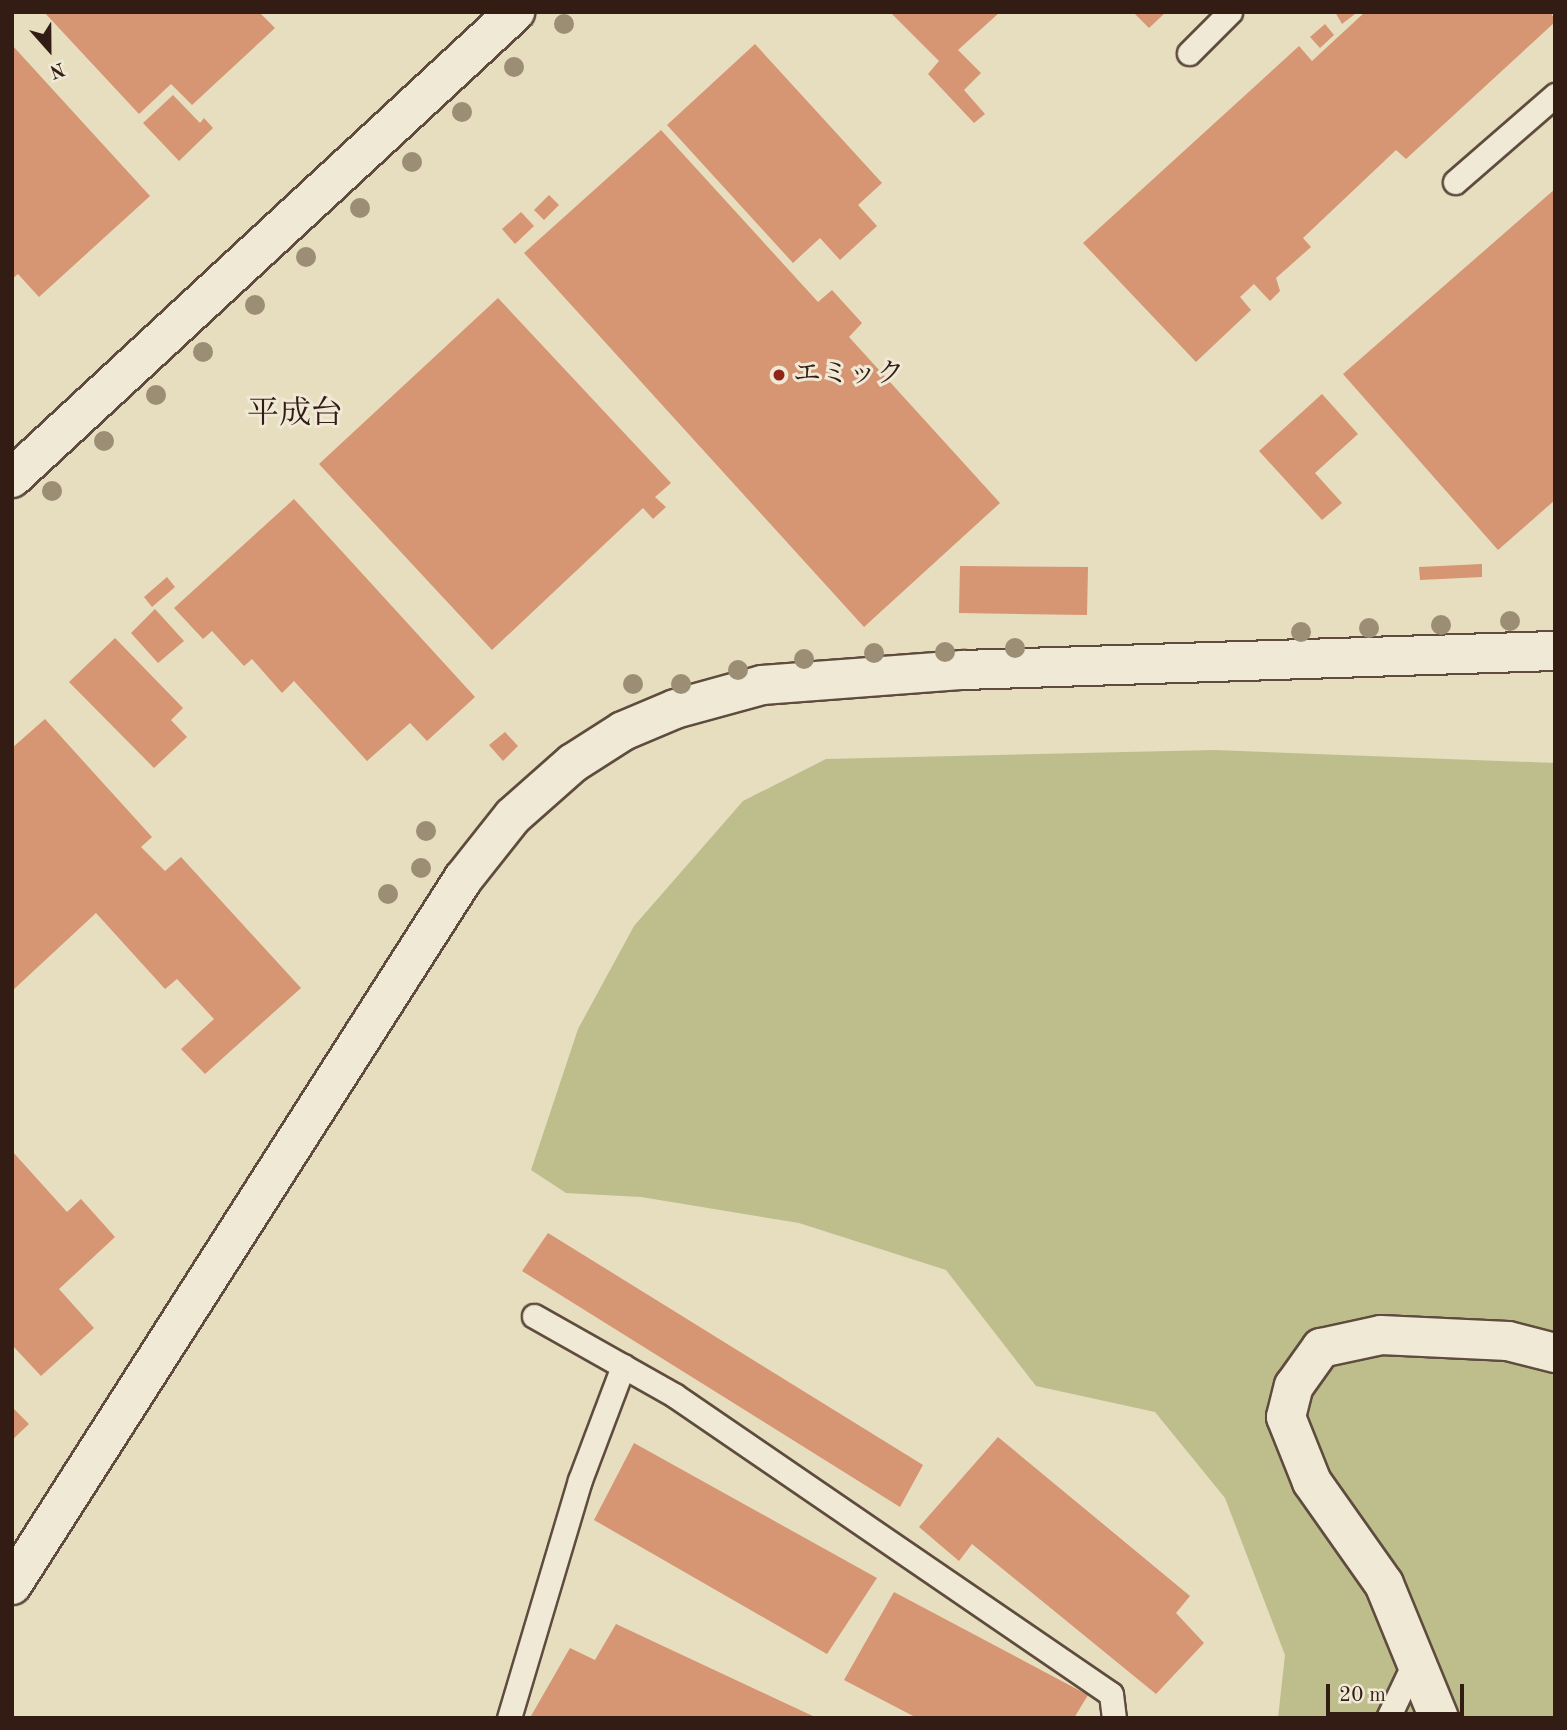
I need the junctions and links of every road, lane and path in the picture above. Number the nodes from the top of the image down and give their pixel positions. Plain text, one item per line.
1 (515, 12) edge
2 (1230, 12) edge
3 (1189, 53) dead end
4 (1555, 95) edge
5 (1455, 182) dead end
6 (12, 478) edge
7 (1555, 651) edge
8 (534, 1316) dead end
9 (1555, 1353) edge
10 (623, 1366) junction
11 (12, 1585) edge
12 (1415, 1661) junction
13 (509, 1718) edge
14 (1114, 1718) edge
15 (1388, 1718) edge
16 (1439, 1718) edge

1 - 6 street
2 - 3 lane
4 - 5 lane
7 - 11 street
8 - 10 lane
9 - 12 street
10 - 13 lane
10 - 14 lane
12 - 15 lane
12 - 16 street

